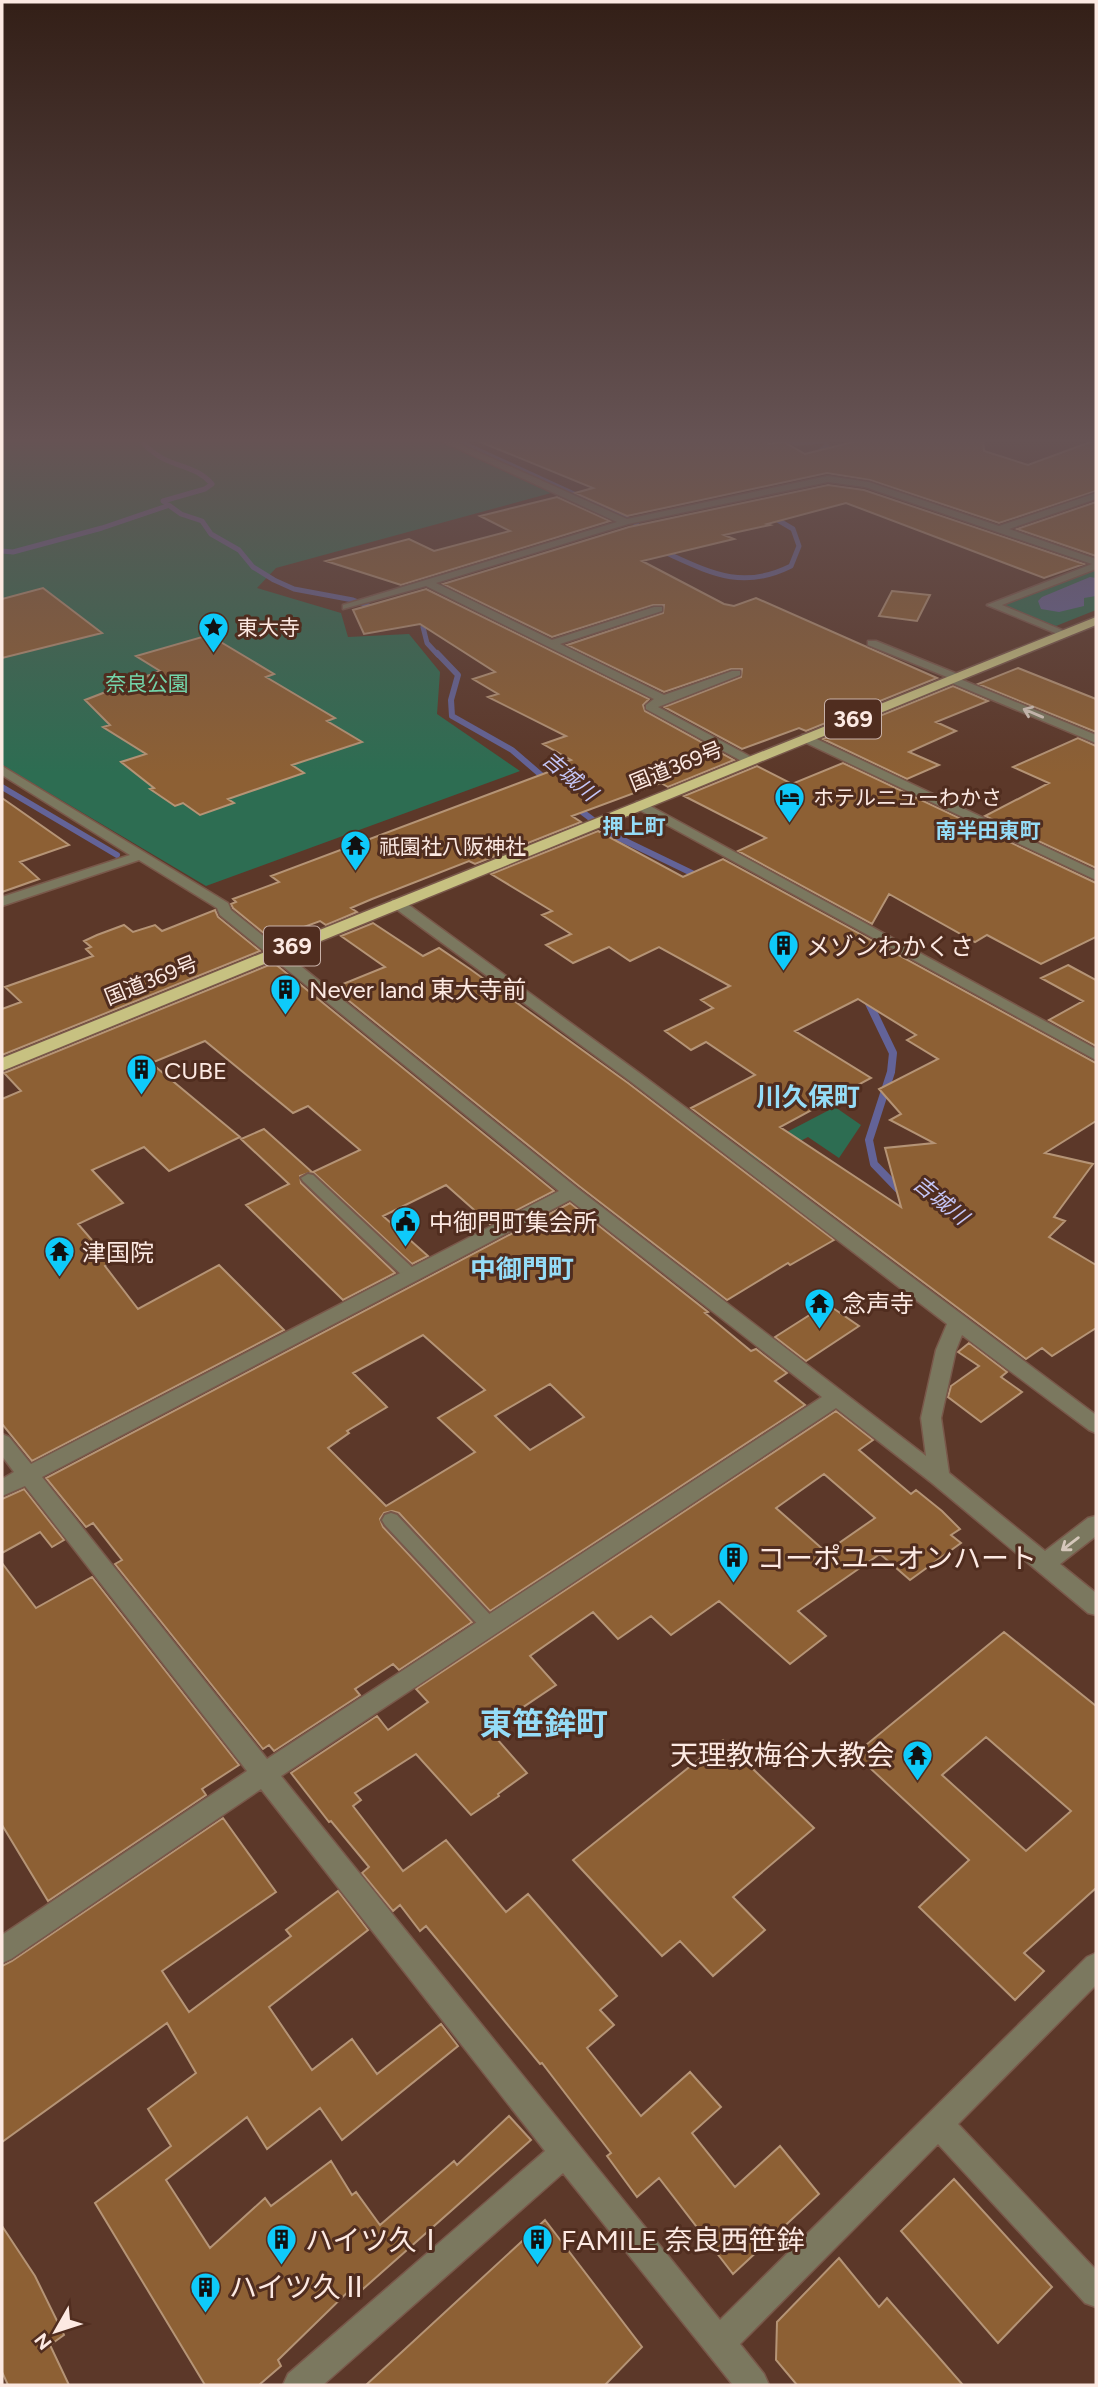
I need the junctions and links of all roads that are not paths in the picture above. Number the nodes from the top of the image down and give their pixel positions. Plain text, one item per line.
1 (534, 550) edge
2 (1059, 550) edge
3 (1096, 564) edge
4 (428, 583) junction
5 (351, 605) dead end
6 (659, 609) dead end
7 (1096, 621) edge
8 (1065, 633) junction
9 (872, 643) dead end
10 (550, 644) junction
11 (736, 673) dead end
12 (954, 678) junction
13 (663, 699) junction
14 (806, 738) junction
15 (1096, 739) edge
16 (750, 761) junction
17 (2, 770) edge
18 (641, 805) junction
19 (142, 855) junction
20 (1096, 876) edge
21 (2, 902) edge
22 (397, 903) junction
23 (277, 952) junction
24 (1096, 1055) edge
25 (2, 1065) edge
26 (308, 1178) dead end
27 (571, 1192) junction
28 (411, 1275) junction
29 (957, 1323) junction
30 (838, 1397) junction
31 (1096, 1425) edge
32 (2, 1442) edge
33 (27, 1475) junction
34 (939, 1477) junction
35 (2, 1488) edge
36 (391, 1520) dead end
37 (1096, 1524) edge
38 (1044, 1564) junction
39 (1096, 1606) edge
40 (489, 1625) junction
41 (265, 1773) junction
42 (2, 1950) edge
43 (1096, 1966) edge
44 (939, 2123) junction
45 (566, 2152) junction
46 (1096, 2292) edge
47 (720, 2342) junction
48 (299, 2385) edge
49 (753, 2385) edge

1 - 4 street
2 - 3 street
3 - 8 street
4 - 5 street
4 - 10 street
6 - 10 street
7 - 8 highway, 国道369号 / 369
8 - 12 highway, 国道369号 / 369
9 - 12 street
10 - 13 street
11 - 13 street
12 - 14 highway, 国道369号 / 369
15 -> 12 street
13 - 16 street
14 - 16 highway, 国道369号 / 369
14 - 20 street
16 - 18 highway, 国道369号 / 369
17 - 19 street
18 - 22 highway, 国道369号 / 369
18 - 24 street
19 - 21 street
19 - 23 street
22 - 23 highway, 国道369号 / 369
22 - 29 street
23 - 25 highway, 国道369号 / 369
23 - 27 street
26 - 28 lane
27 - 28 street
27 - 30 street
28 - 33 street
29 - 31 street
29 - 34 street
30 - 34 street
30 - 40 street
32 - 33 street
33 - 35 street
33 - 41 street
34 - 38 street
36 - 40 lane
37 -> 38 street
38 - 39 street
40 - 41 street
41 - 42 street
41 - 45 street
43 - 44 street
44 - 46 street
44 - 47 street
45 - 47 street
45 - 48 street
47 - 49 street

